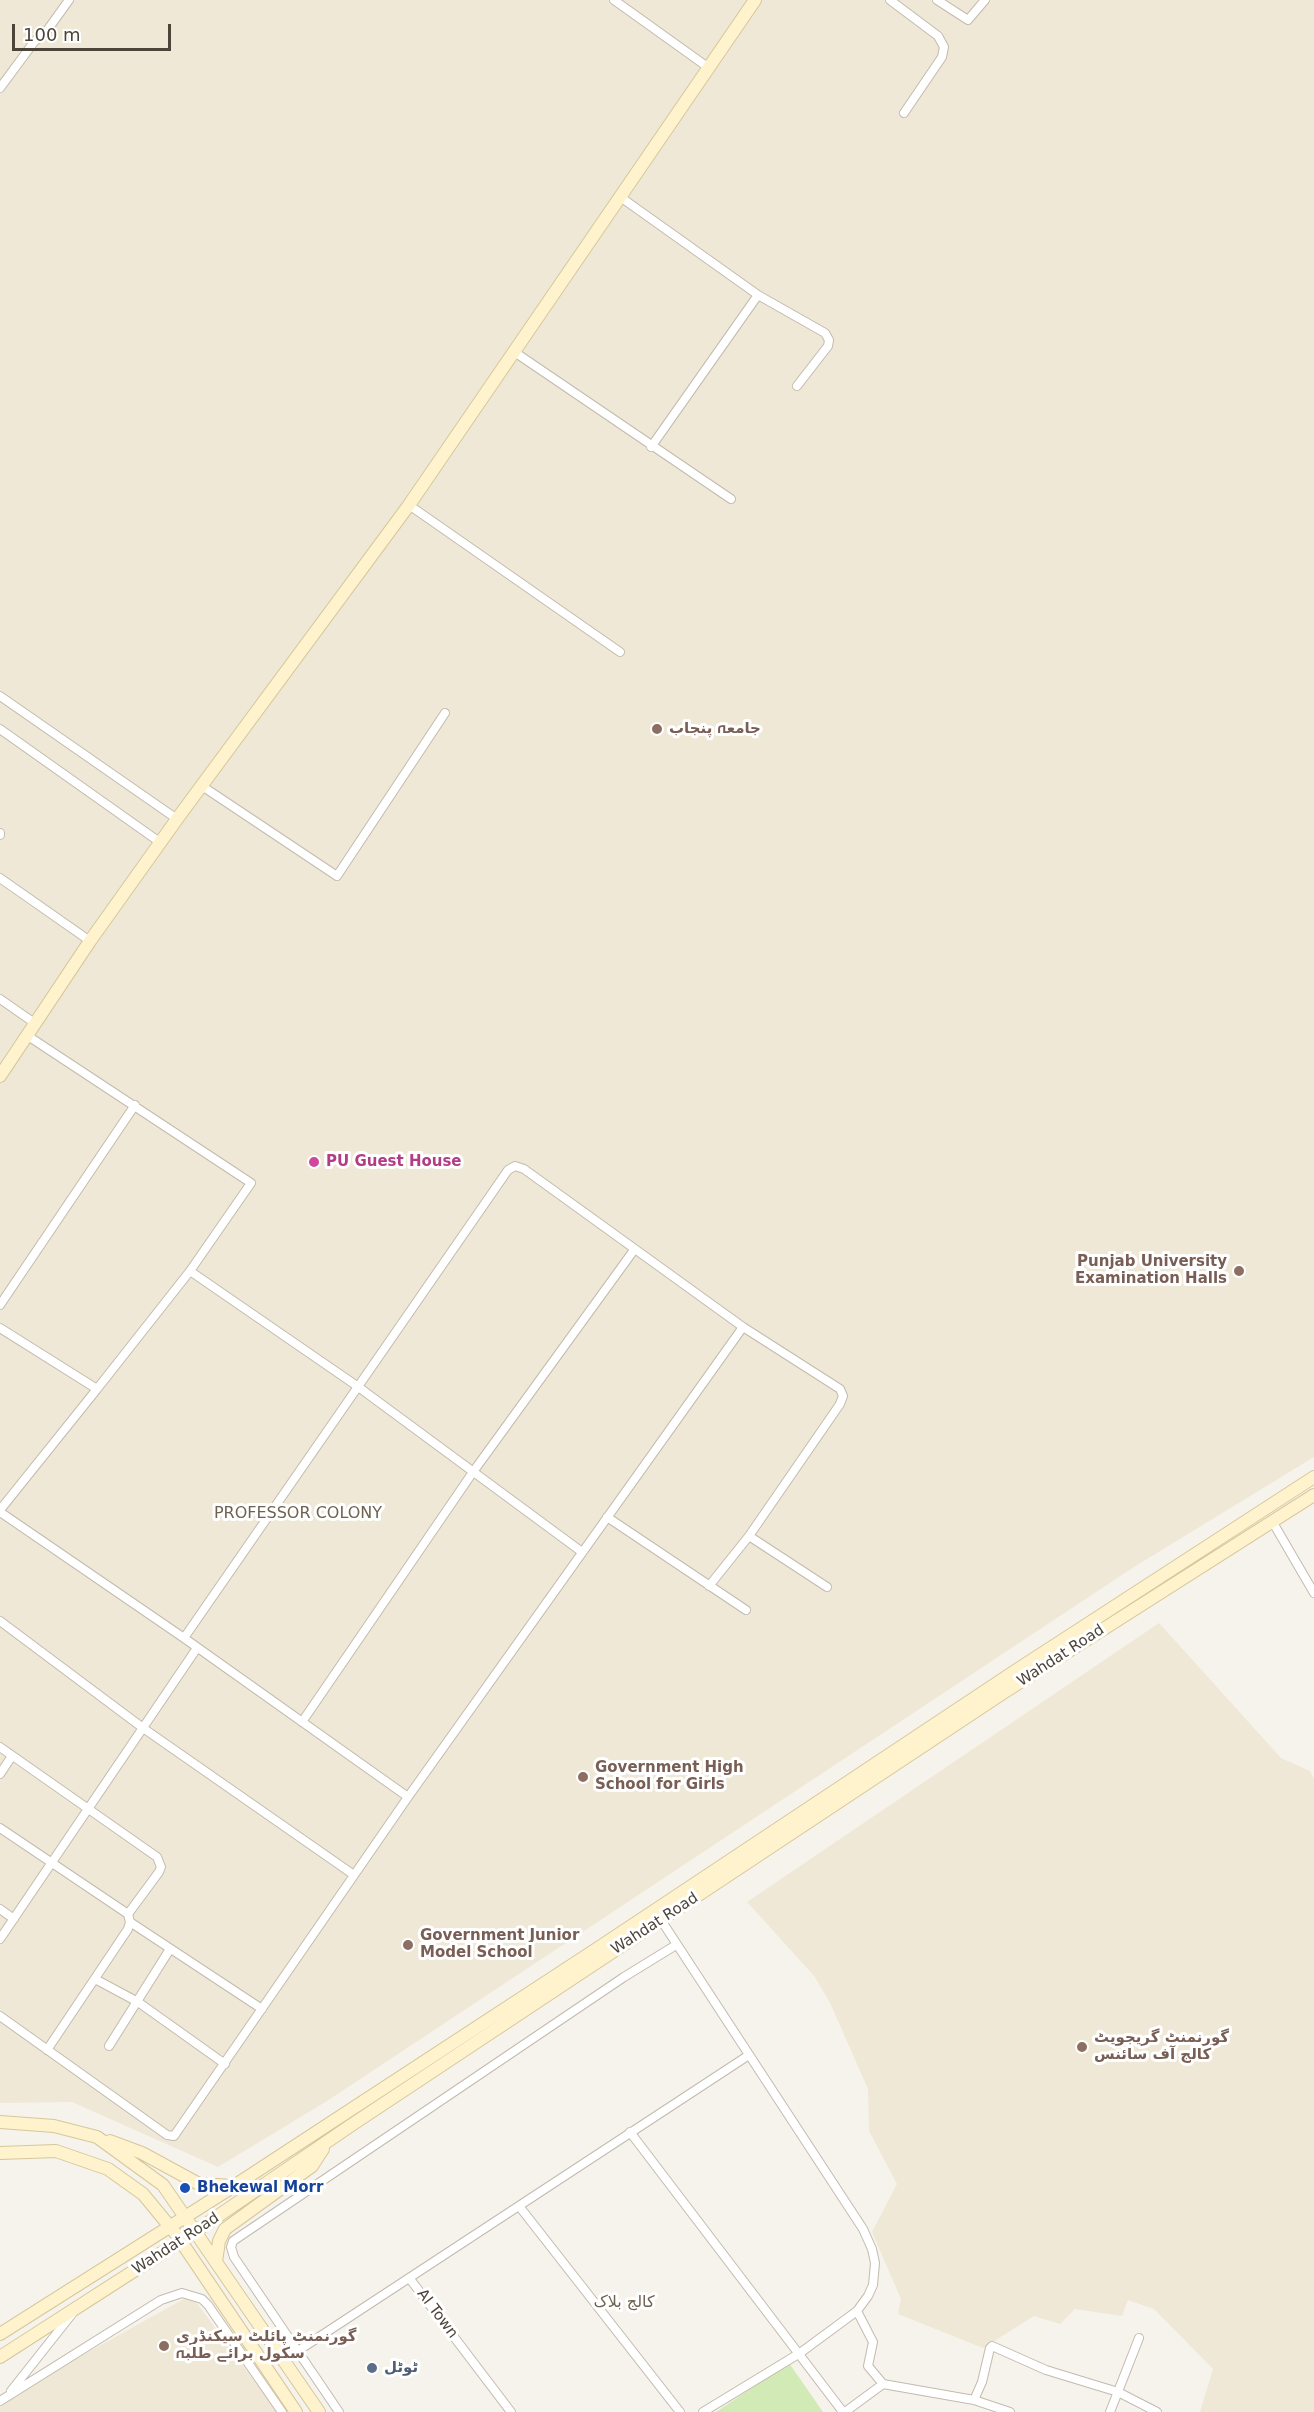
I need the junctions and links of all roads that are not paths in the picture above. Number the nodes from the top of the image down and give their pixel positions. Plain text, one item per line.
1 (69, 0) edge
2 (614, 0) edge
3 (755, 0) edge
4 (891, 0) edge
5 (937, 0) edge
6 (985, 0) edge
7 (709, 68) junction
8 (0, 88) edge
9 (904, 113) dead end
10 (619, 196) junction
11 (758, 295) junction
12 (513, 351) junction
13 (797, 386) dead end
14 (651, 447) junction
15 (731, 499) dead end
16 (409, 506) junction
17 (620, 652) dead end
18 (0, 696) edge
19 (445, 713) dead end
20 (0, 729) edge
21 (202, 786) junction
22 (177, 819) junction
23 (161, 843) junction
24 (0, 878) edge
25 (90, 941) junction
26 (0, 999) edge
27 (36, 1024) junction
28 (28, 1035) junction
29 (0, 1076) edge
30 (135, 1105) junction
31 (634, 1250) junction
32 (190, 1271) junction
33 (0, 1305) edge
34 (743, 1327) junction
35 (0, 1328) edge
36 (357, 1386) junction
37 (97, 1389) junction
38 (473, 1472) junction
39 (1314, 1478) edge
40 (1314, 1495) edge
41 (0, 1511) edge
42 (607, 1517) junction
43 (1272, 1521) junction
44 (749, 1536) junction
45 (582, 1552) junction
46 (709, 1586) junction
47 (827, 1587) dead end
48 (1314, 1593) edge
49 (746, 1610) dead end
50 (0, 1621) edge
51 (184, 1638) junction
52 (197, 1648) junction
53 (302, 1722) junction
54 (143, 1728) junction
55 (0, 1747) edge
56 (12, 1756) junction
57 (0, 1774) edge
58 (408, 1797) junction
59 (88, 1809) junction
60 (0, 1828) edge
61 (51, 1864) junction
62 (354, 1875) junction
63 (0, 1909) edge
64 (14, 1918) junction
65 (129, 1918) junction
66 (661, 1920) junction
67 (0, 1939) edge
68 (676, 1945) junction
69 (170, 1949) junction
70 (95, 1979) junction
71 (138, 2002) junction
72 (517, 2008) junction
73 (262, 2009) junction
74 (0, 2016) edge
75 (109, 2046) dead end
76 (47, 2050) junction
77 (749, 2055) junction
78 (225, 2064) junction
79 (0, 2122) edge
80 (630, 2132) junction
81 (97, 2137) junction
82 (327, 2142) junction
83 (0, 2153) edge
84 (234, 2186) junction
85 (519, 2206) junction
86 (186, 2217) junction
87 (171, 2227) junction
88 (196, 2231) junction
89 (181, 2241) junction
90 (216, 2262) junction
91 (410, 2279) junction
92 (76, 2309) junction
93 (857, 2311) junction
94 (234, 2333) junction
95 (0, 2334) edge
96 (1139, 2337) dead end
97 (298, 2351) junction
98 (800, 2353) junction
99 (0, 2357) edge
100 (284, 2360) junction
101 (883, 2384) junction
102 (1118, 2392) junction
103 (4, 2399) edge
104 (974, 2400) junction
105 (282, 2412) edge
106 (296, 2412) edge
107 (319, 2412) edge
108 (339, 2412) edge
109 (511, 2412) edge
110 (680, 2412) edge
111 (703, 2412) edge
112 (844, 2412) edge
113 (1010, 2412) edge
114 (1110, 2412) edge
115 (1157, 2412) edge

1 - 8 street
2 - 7 street
3 - 7 main road
4 - 9 street
5 - 6 street
7 - 10 main road
10 - 11 street
10 - 12 main road
11 - 13 street
11 - 14 street
12 - 14 street
12 - 16 main road
14 - 15 street
16 - 17 street
16 - 21 main road
18 - 22 street
19 - 21 street
20 - 23 street
21 - 22 main road
22 - 23 main road
23 - 25 main road
24 - 25 street
25 - 27 main road
26 - 27 street
27 - 28 main road
28 - 29 main road
28 - 30 street
30 - 32 street
30 - 33 street
31 - 34 street
31 - 36 street
31 - 38 street
32 - 36 street
32 - 37 street
34 - 42 street
34 - 44 street
35 - 37 street
36 - 38 street
36 - 51 street
37 - 41 street
38 - 45 street
38 - 53 street
39 - 72 main road, Wahdat Road
40 - 43 main road, Wahdat Road
41 - 51 street
42 - 45 street
42 - 46 street
43 - 48 street
43 - 66 main road, Wahdat Road
44 - 46 street
44 - 47 street
45 - 58 street
46 - 49 street
50 - 54 street
51 - 52 street
52 - 53 street
52 - 54 street
53 - 58 street
54 - 59 street
54 - 62 street
55 - 56 street
56 - 57 street
56 - 59 street
58 - 62 street
59 - 61 street
59 - 65 street
60 - 61 street
61 - 64 street
61 - 65 street
62 - 73 street
63 - 64 street
64 - 67 street
65 - 69 street
65 - 70 street
66 - 68 street
66 - 72 main road, Wahdat Road
68 - 77 street
68 - 97 street
69 - 71 street
69 - 73 street
70 - 71 street
70 - 76 street
71 - 75 street
71 - 78 street
72 - 82 main road, Wahdat Road
72 - 84 main road, Wahdat Road
73 - 78 street
74 - 76 street
76 - 78 street
77 - 80 street
77 - 93 street
79 - 81 main road
80 - 85 street
80 - 98 street
81 - 84 main road
81 - 86 main road
82 - 88 main road, Wahdat Road
82 - 90 main road
83 - 87 main road
84 - 86 main road, Wahdat Road
85 - 91 street
85 - 110 street
86 - 87 main road, Wahdat Road
86 - 88 main road
87 - 89 main road
87 - 95 main road, Wahdat Road
88 - 89 main road, Wahdat Road
88 - 90 main road
89 - 92 main road, Wahdat Road
89 - 94 main road
90 - 100 main road
91 - 97 street, AI Town
91 - 109 street, AI Town
92 - 99 main road, Wahdat Road
92 - 103 street
93 - 98 street
93 - 101 street
94 - 103 street
94 - 105 street
94 - 106 main road
96 - 102 street
97 - 100 street, AI Town
97 - 108 street
98 - 111 street
98 - 112 street
100 - 107 main road
101 - 104 street
101 - 112 street
102 - 104 street
102 - 114 street
102 - 115 street
104 - 113 street

